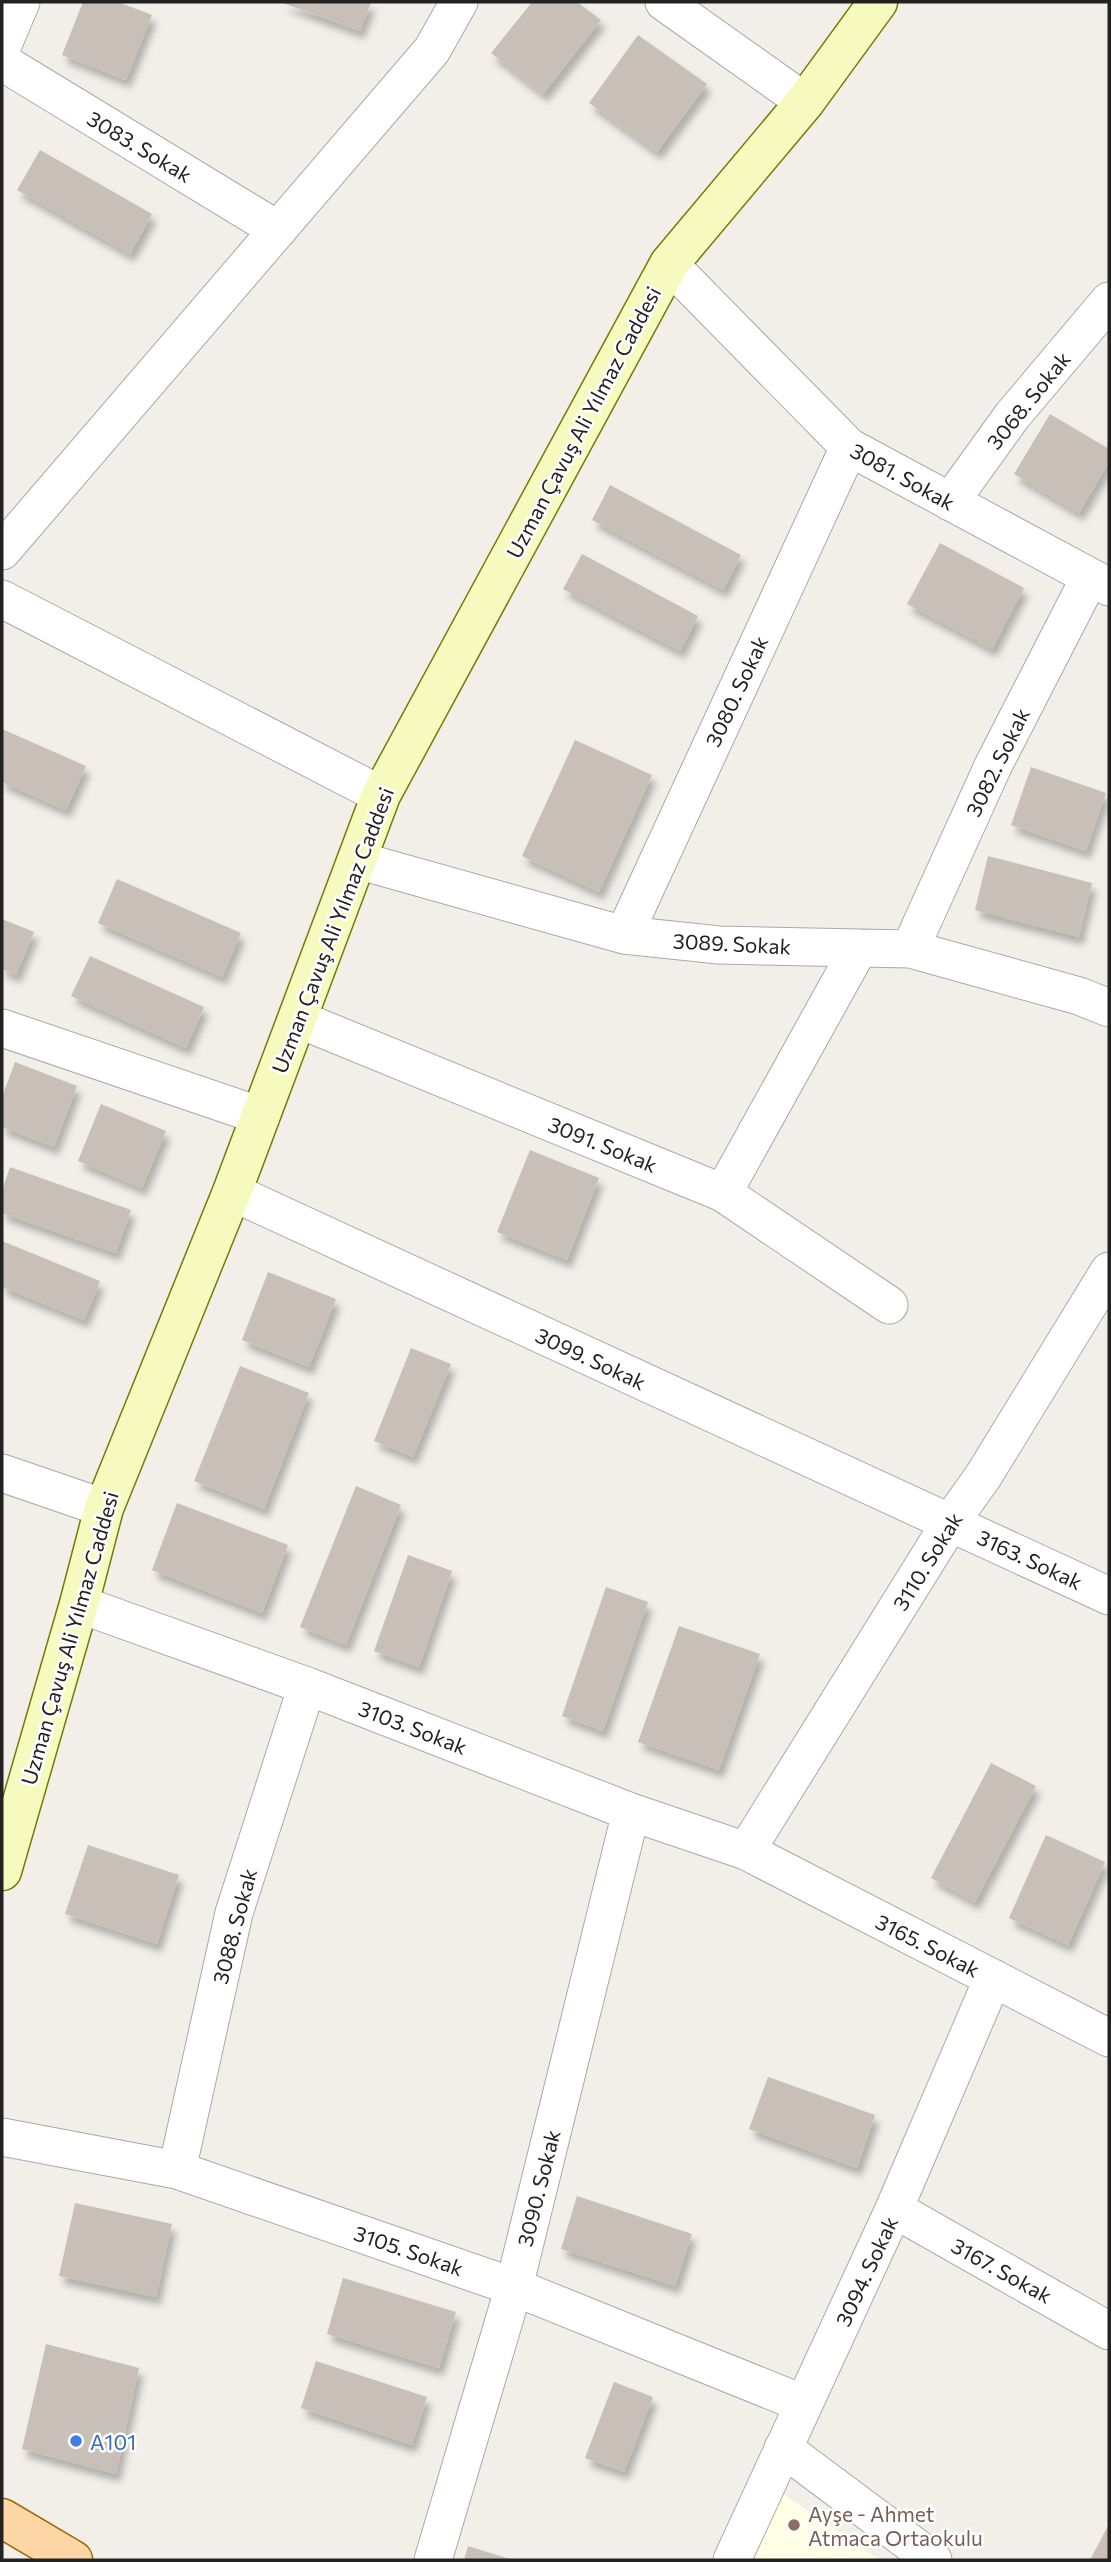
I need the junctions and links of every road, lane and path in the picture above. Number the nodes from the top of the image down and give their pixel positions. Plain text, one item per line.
1 (22, 2) edge
2 (458, 2) edge
3 (664, 2) edge
4 (878, 2) edge
5 (2, 47) edge
6 (2, 62) edge
7 (805, 102) junction
8 (278, 230) junction
9 (669, 264) junction
10 (1109, 301) edge
11 (849, 447) junction
12 (950, 502) junction
13 (2, 551) edge
14 (1099, 582) edge
15 (2, 599) edge
16 (382, 795) junction
17 (357, 860) junction
18 (624, 935) junction
19 (859, 948) junction
20 (910, 949) junction
21 (1109, 1008) edge
22 (298, 1019) junction
23 (2, 1028) edge
24 (261, 1116) junction
25 (232, 1192) junction
26 (723, 1194) junction
27 (1109, 1271) edge
28 (889, 1305) dead end
29 (2, 1473) edge
30 (103, 1508) junction
31 (950, 1523) junction
32 (1109, 1596) edge
33 (79, 1604) junction
34 (307, 1686) junction
35 (631, 1812) junction
36 (746, 1851) junction
37 (2, 1871) edge
38 (993, 1978) junction
39 (1109, 2038) edge
40 (2, 2137) edge
41 (177, 2169) junction
42 (894, 2209) junction
43 (514, 2287) junction
44 (1109, 2331) edge
45 (804, 2404) junction
46 (783, 2448) junction
47 (2, 2518) edge
48 (73, 2560) edge
49 (433, 2560) edge
50 (732, 2560) edge
51 (933, 2560) edge

1 - 5 street
2 - 8 street
3 - 7 street
4 - 7 street, Uzman Çavuş Ali Yılmaz Caddesi
6 - 8 street, 3083. Sokak
7 - 9 street, Uzman Çavuş Ali Yılmaz Caddesi
8 - 13 street
9 - 11 street, 3081. Sokak
9 - 16 street, Uzman Çavuş Ali Yılmaz Caddesi
10 - 12 street, 3068. Sokak
11 - 12 street, 3081. Sokak
11 - 18 street, 3080. Sokak
12 - 14 street, 3081. Sokak
14 - 20 street, 3082. Sokak
15 - 16 street
16 - 17 street, Uzman Çavuş Ali Yılmaz Caddesi
17 - 18 street, 3089. Sokak
17 - 22 street, Uzman Çavuş Ali Yılmaz Caddesi
18 - 19 street, 3089. Sokak
19 - 20 street, 3089. Sokak
19 - 26 street
20 - 21 street, 3089. Sokak
22 - 24 street, Uzman Çavuş Ali Yılmaz Caddesi
22 - 26 street, 3091. Sokak
23 - 24 street
24 - 25 street, Uzman Çavuş Ali Yılmaz Caddesi
25 - 30 street, Uzman Çavuş Ali Yılmaz Caddesi
25 - 31 street, 3099. Sokak
26 - 28 street, 3091. Sokak
27 - 31 street, 3110. Sokak
29 - 30 street
30 - 33 street, Uzman Çavuş Ali Yılmaz Caddesi
31 - 32 street, 3163. Sokak
31 - 36 street, 3110. Sokak
33 - 34 street, 3103. Sokak
33 - 37 street, Uzman Çavuş Ali Yılmaz Caddesi
34 - 35 street, 3103. Sokak
34 - 41 street, 3088. Sokak
35 - 36 street, 3103. Sokak
35 - 43 street, 3090. Sokak
36 - 38 street, 3165. Sokak
38 - 39 street, 3165. Sokak
38 - 42 street, 3094. Sokak
40 - 41 street, 3105. Sokak
41 - 43 street, 3105. Sokak
42 - 44 street, 3167. Sokak
42 - 45 street, 3094. Sokak
43 - 45 street, 3105. Sokak
43 - 49 street, 3090. Sokak
45 - 46 street, 3094. Sokak
46 - 50 street, 3094. Sokak
46 - 51 street
47 - 48 main road

